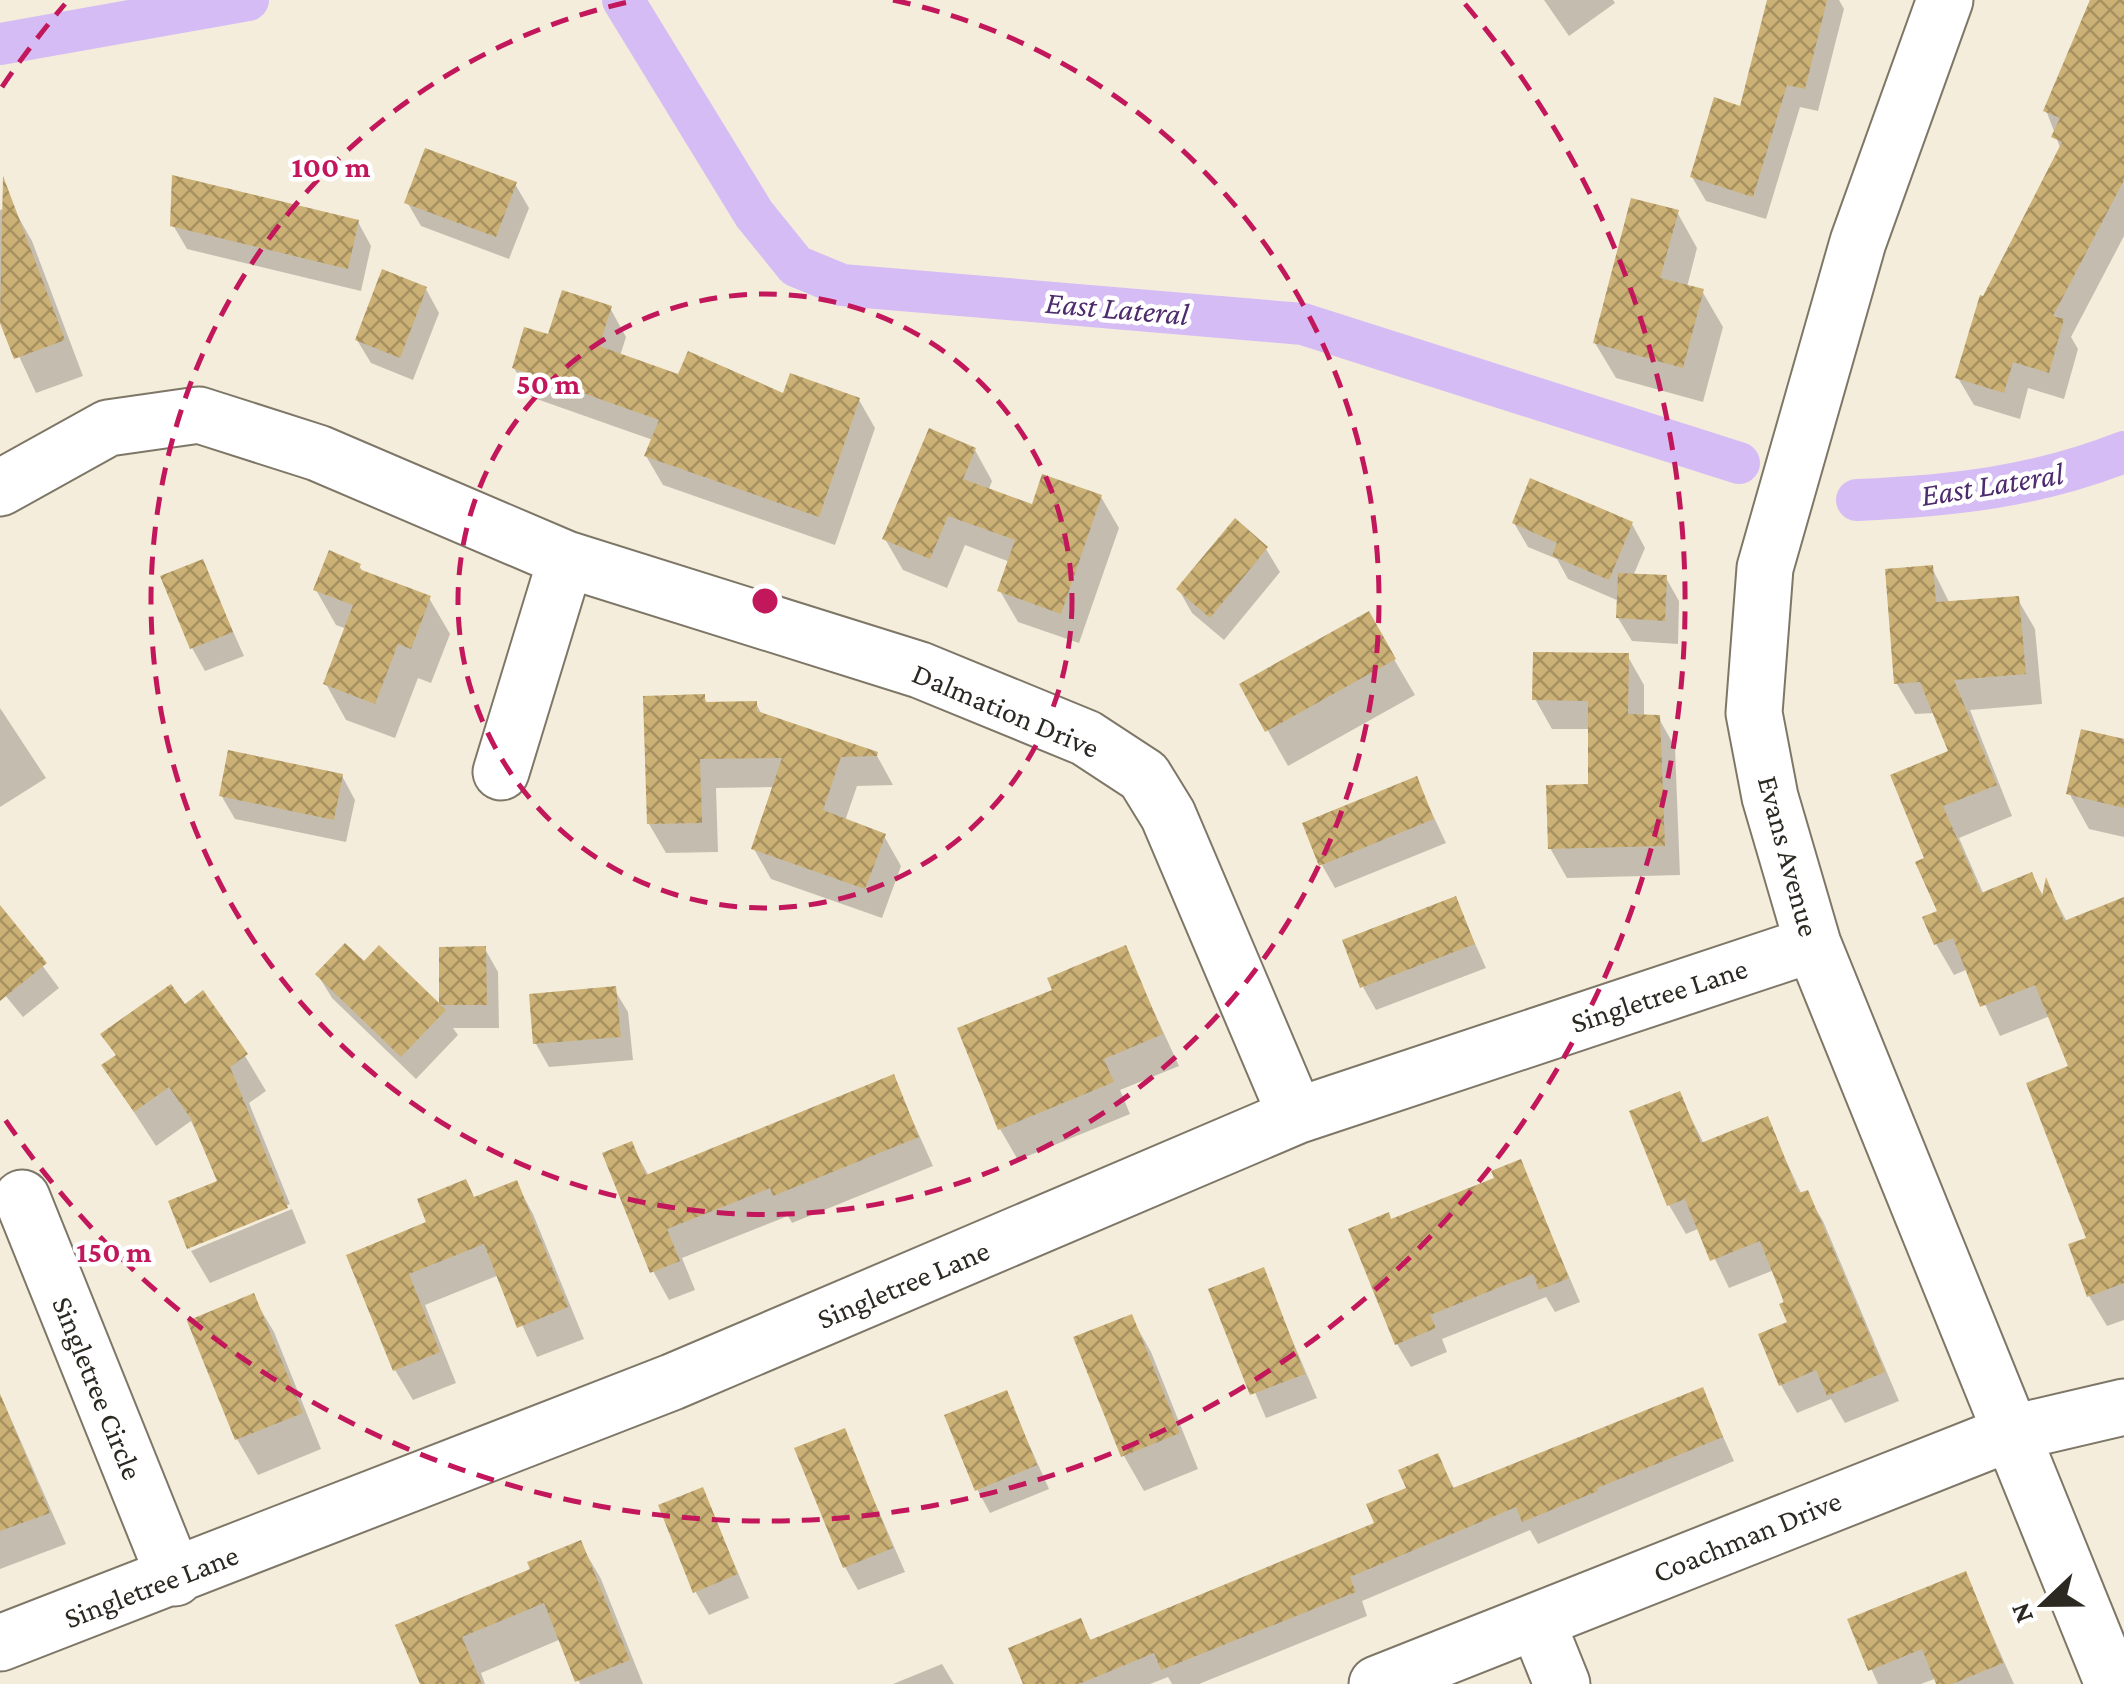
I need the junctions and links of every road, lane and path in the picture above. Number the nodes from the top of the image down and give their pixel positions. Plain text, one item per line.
1 (1945, 0) edge
2 (0, 488) edge
3 (566, 559) junction
4 (500, 772) dead end
5 (1813, 944) junction
6 (1296, 1116) junction
7 (22, 1198) dead end
8 (2124, 1407) edge
9 (2008, 1434) junction
10 (174, 1578) junction
11 (1536, 1622) junction
12 (0, 1642) edge
13 (1377, 1684) edge
14 (1562, 1684) edge
15 (2113, 1684) edge

1 - 5 street, Evans Avenue
2 - 3 street, Dalmation Drive
3 - 4 street
3 - 6 street, Dalmation Drive
5 - 6 street, Singletree Lane
5 - 9 street, Evans Avenue
6 - 10 street, Singletree Lane
7 - 10 street, Singletree Circle
8 - 9 street, Coachman Drive
9 - 11 street, Coachman Drive
9 - 15 street, Evans Avenue
10 - 12 street, Singletree Lane
11 - 13 street, Coachman Drive
11 - 14 street

